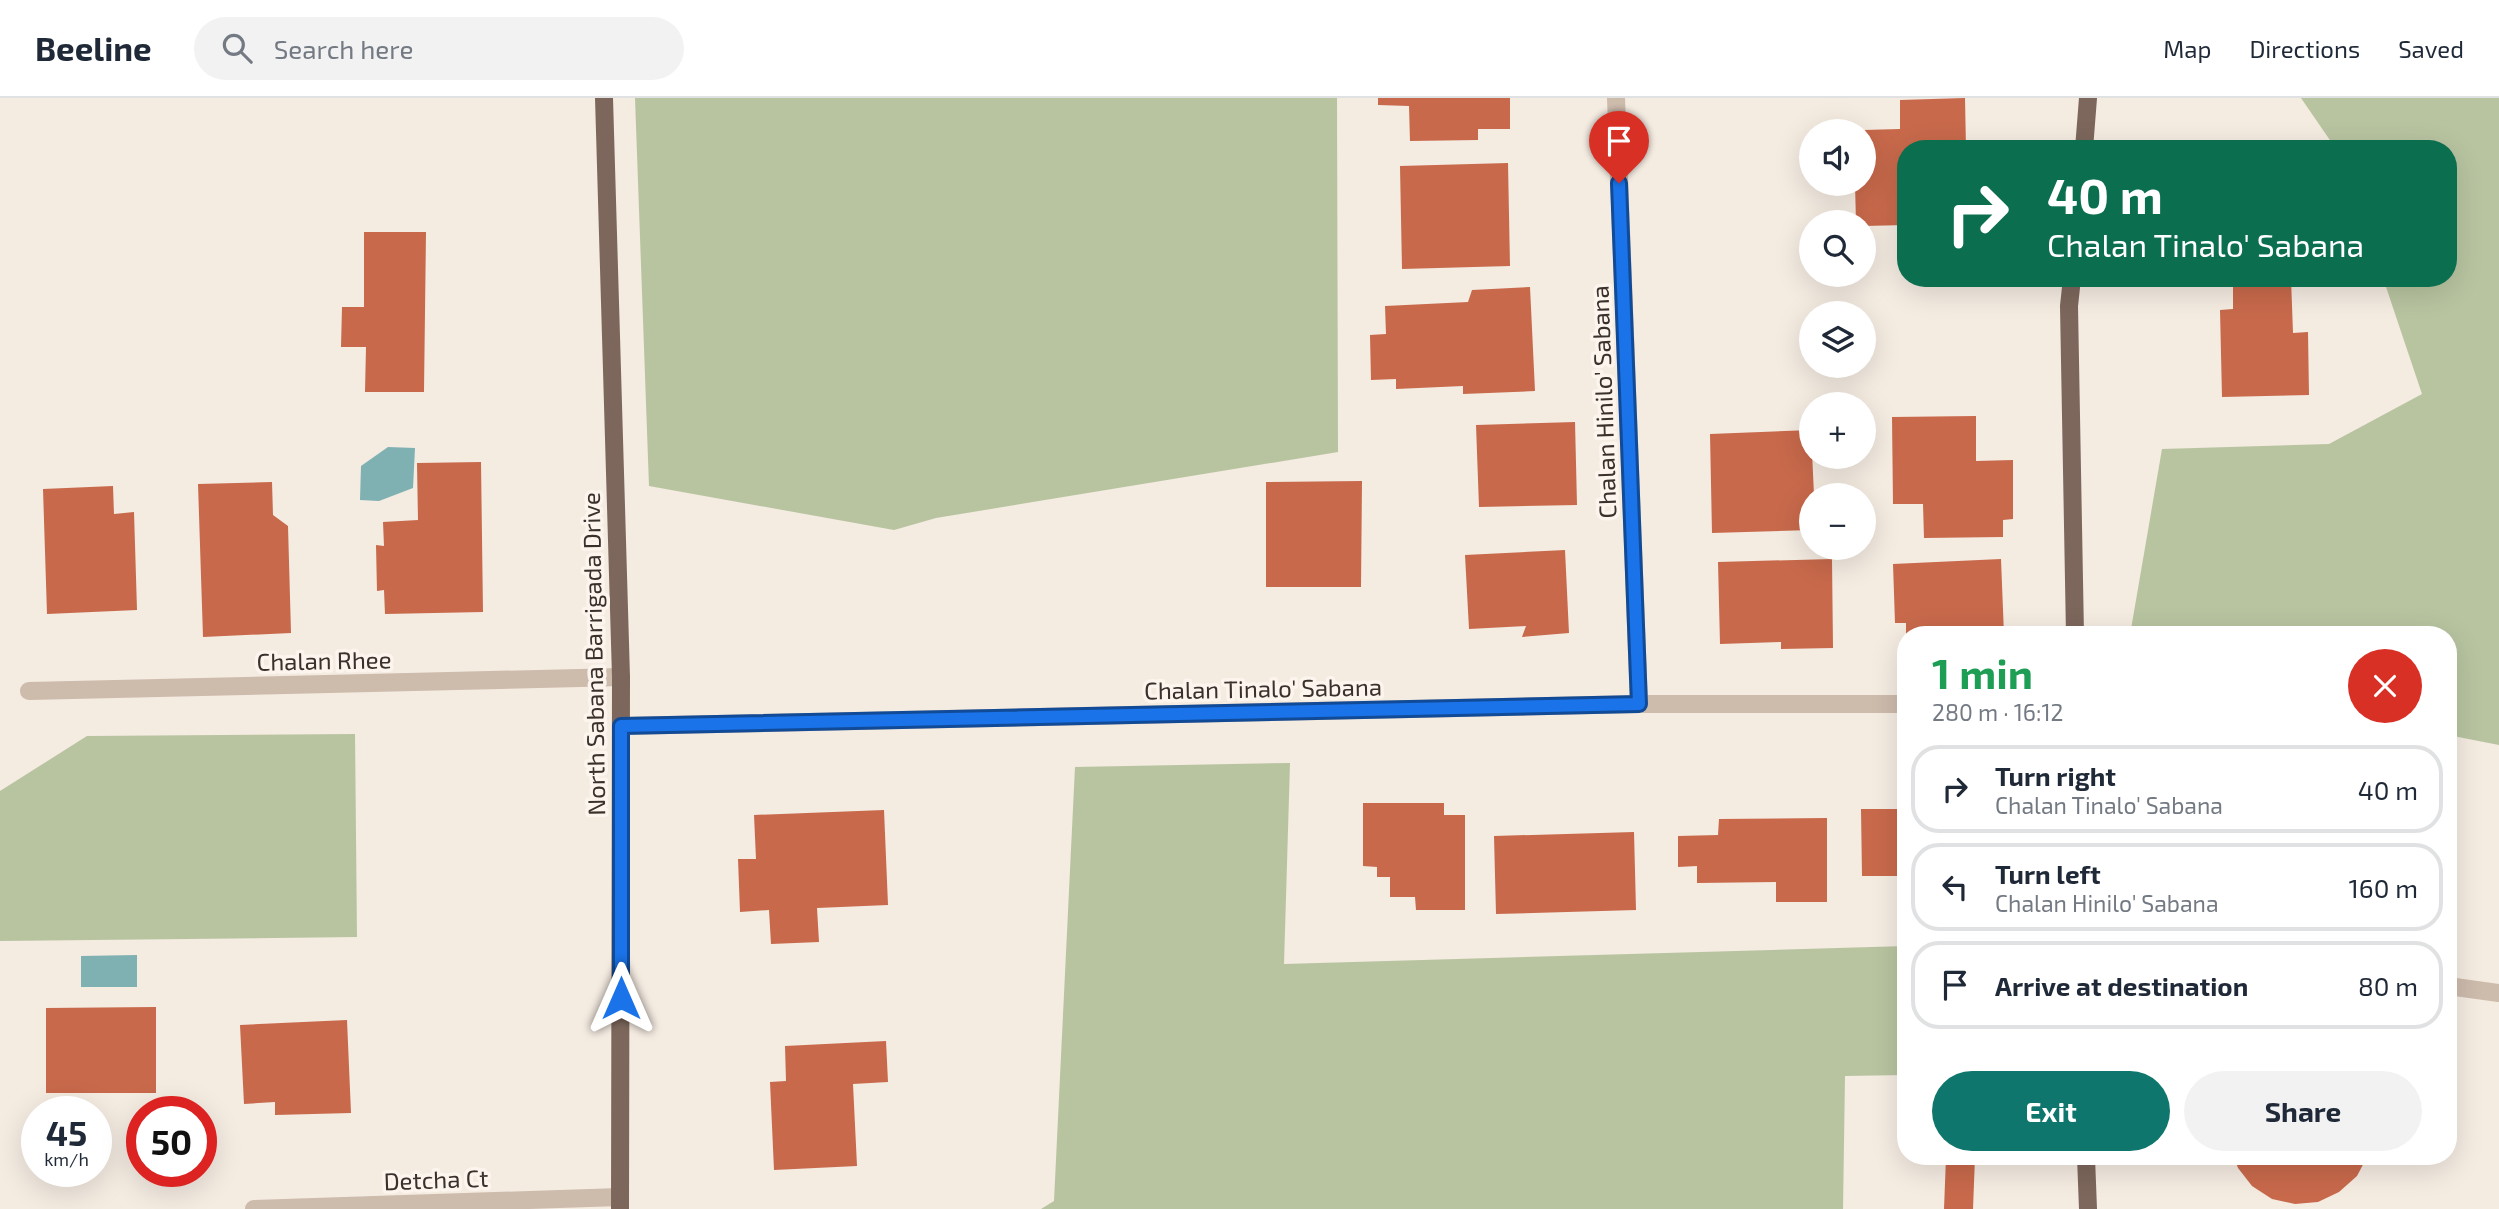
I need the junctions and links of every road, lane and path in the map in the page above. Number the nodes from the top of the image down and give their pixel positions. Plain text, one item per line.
1 (604, 98) edge
2 (1616, 98) edge
3 (2088, 98) edge
4 (2085, 140) edge
5 (2071, 287) edge
6 (2075, 626) edge
7 (621, 677) junction
8 (29, 691) dead end
9 (1639, 704) junction
10 (1897, 704) edge
11 (621, 726) junction
12 (2457, 986) edge
13 (2499, 993) edge
14 (2086, 1165) edge
15 (620, 1203) edge
16 (254, 1209) edge
17 (2088, 1209) edge

1 - 7 main road, North Sabana Barrigada Drive
2 - 9 street, Chalan Hinilo' Sabana
3 - 4 main road
5 - 6 main road
7 - 8 street, Chalan Rhee
7 - 11 main road, North Sabana Barrigada Drive
9 - 10 street, Chalan Tinalo' Sabana
9 - 11 street, Chalan Tinalo' Sabana
11 - 15 main road, North Sabana Barrigada Drive
12 - 13 street
14 - 17 main road
15 - 16 street, Detcha Ct

